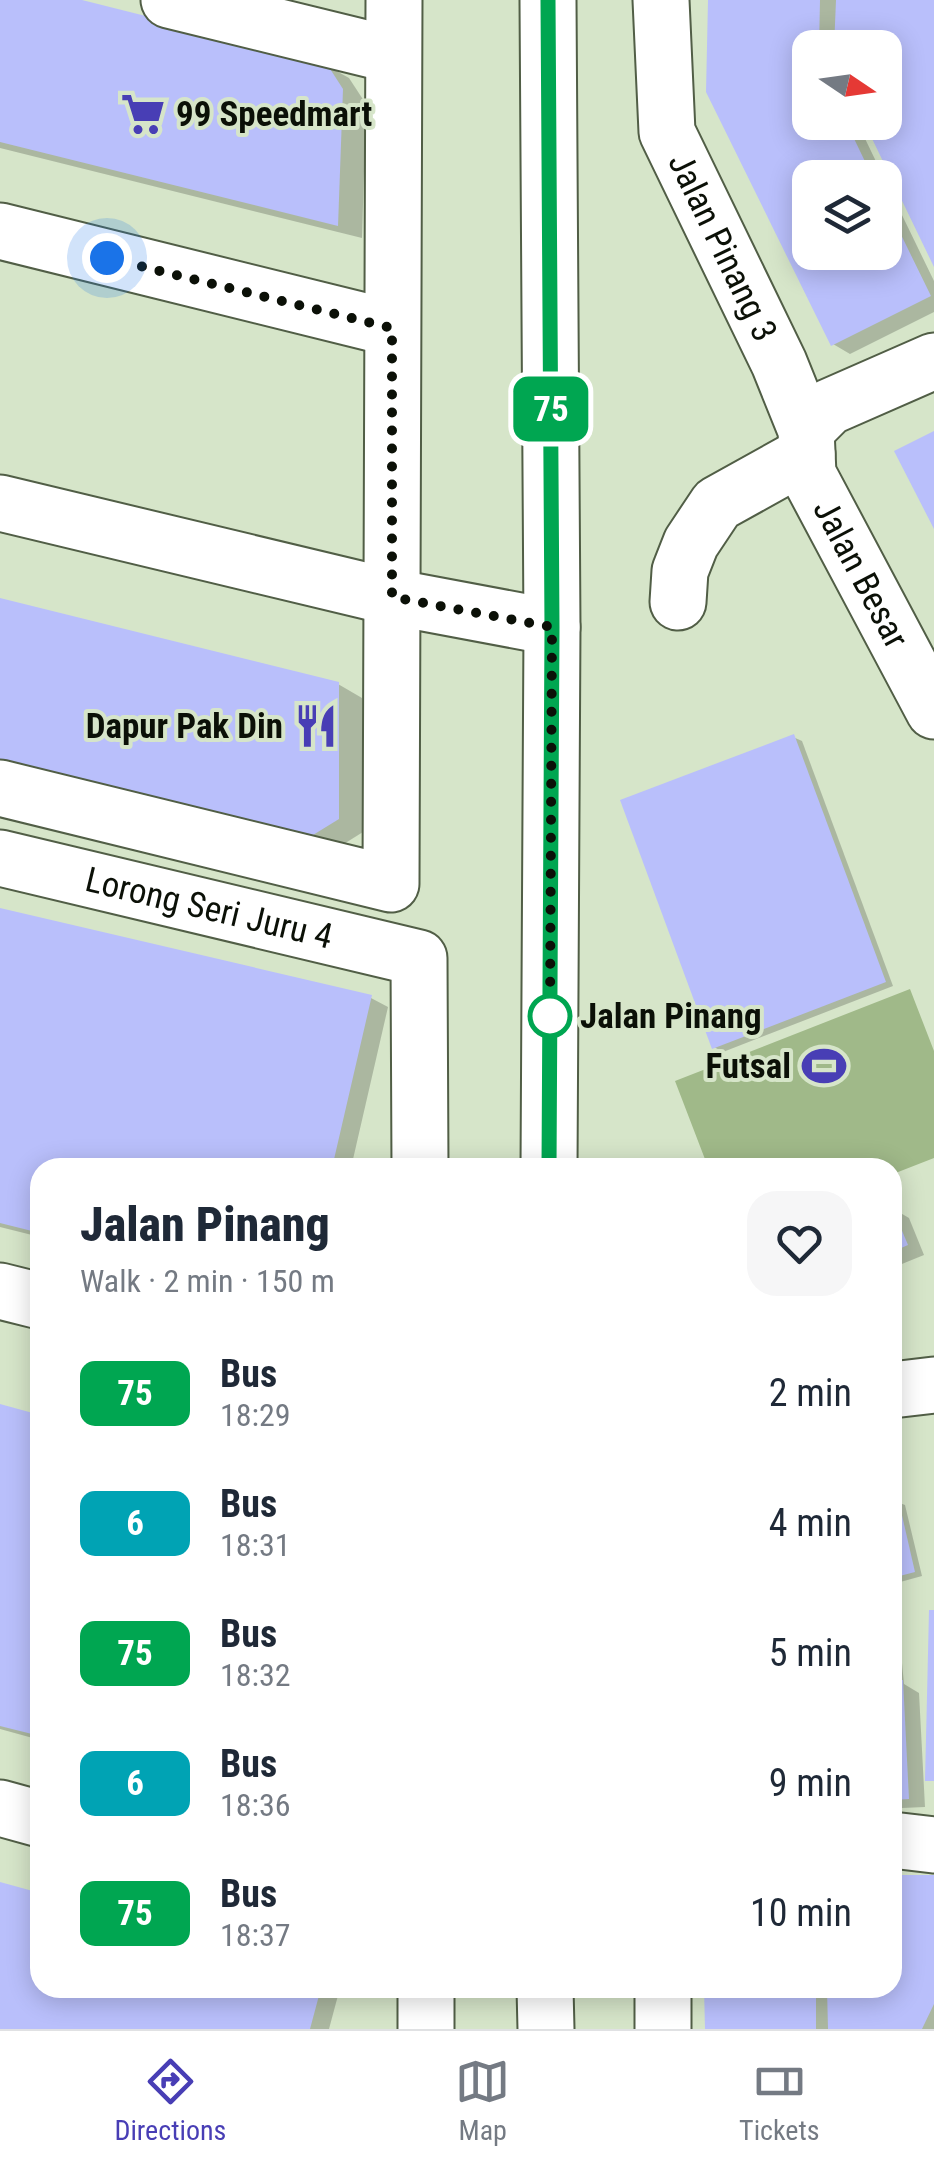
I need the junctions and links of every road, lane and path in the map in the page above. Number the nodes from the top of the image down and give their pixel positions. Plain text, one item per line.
1 (169, 0) edge
2 (548, 0) edge
3 (661, 0) edge
4 (393, 1) edge
5 (393, 56) junction
6 (0, 231) edge
7 (392, 328) junction
8 (934, 361) edge
9 (806, 442) junction
10 (0, 503) edge
11 (392, 597) junction
12 (678, 602) dead end
13 (552, 627) junction
14 (934, 711) edge
15 (0, 788) edge
16 (0, 858) edge
17 (420, 1158) edge
18 (549, 1158) edge
19 (0, 1291) edge
20 (30, 1298) edge
21 (934, 1386) edge
22 (902, 1389) edge
23 (0, 1808) edge
24 (30, 1816) edge
25 (902, 1841) edge
26 (934, 1845) edge
27 (426, 1998) edge
28 (546, 1998) edge
29 (663, 1998) edge
30 (426, 2029) edge
31 (546, 2029) edge
32 (663, 2029) edge

1 - 5 street
2 - 13 street
3 - 9 street, Jalan Pinang 3
4 - 5 street
5 - 7 street
6 - 7 street
7 - 11 street
8 - 9 street
9 - 12 street
9 - 14 street, Jalan Besar
10 - 11 street
11 - 13 street
11 - 15 street
13 - 18 street
16 - 17 street, Lorong Seri Juru 4
19 - 20 street
21 - 22 street
23 - 24 street
25 - 26 street
27 - 30 street
28 - 31 street
29 - 32 street

